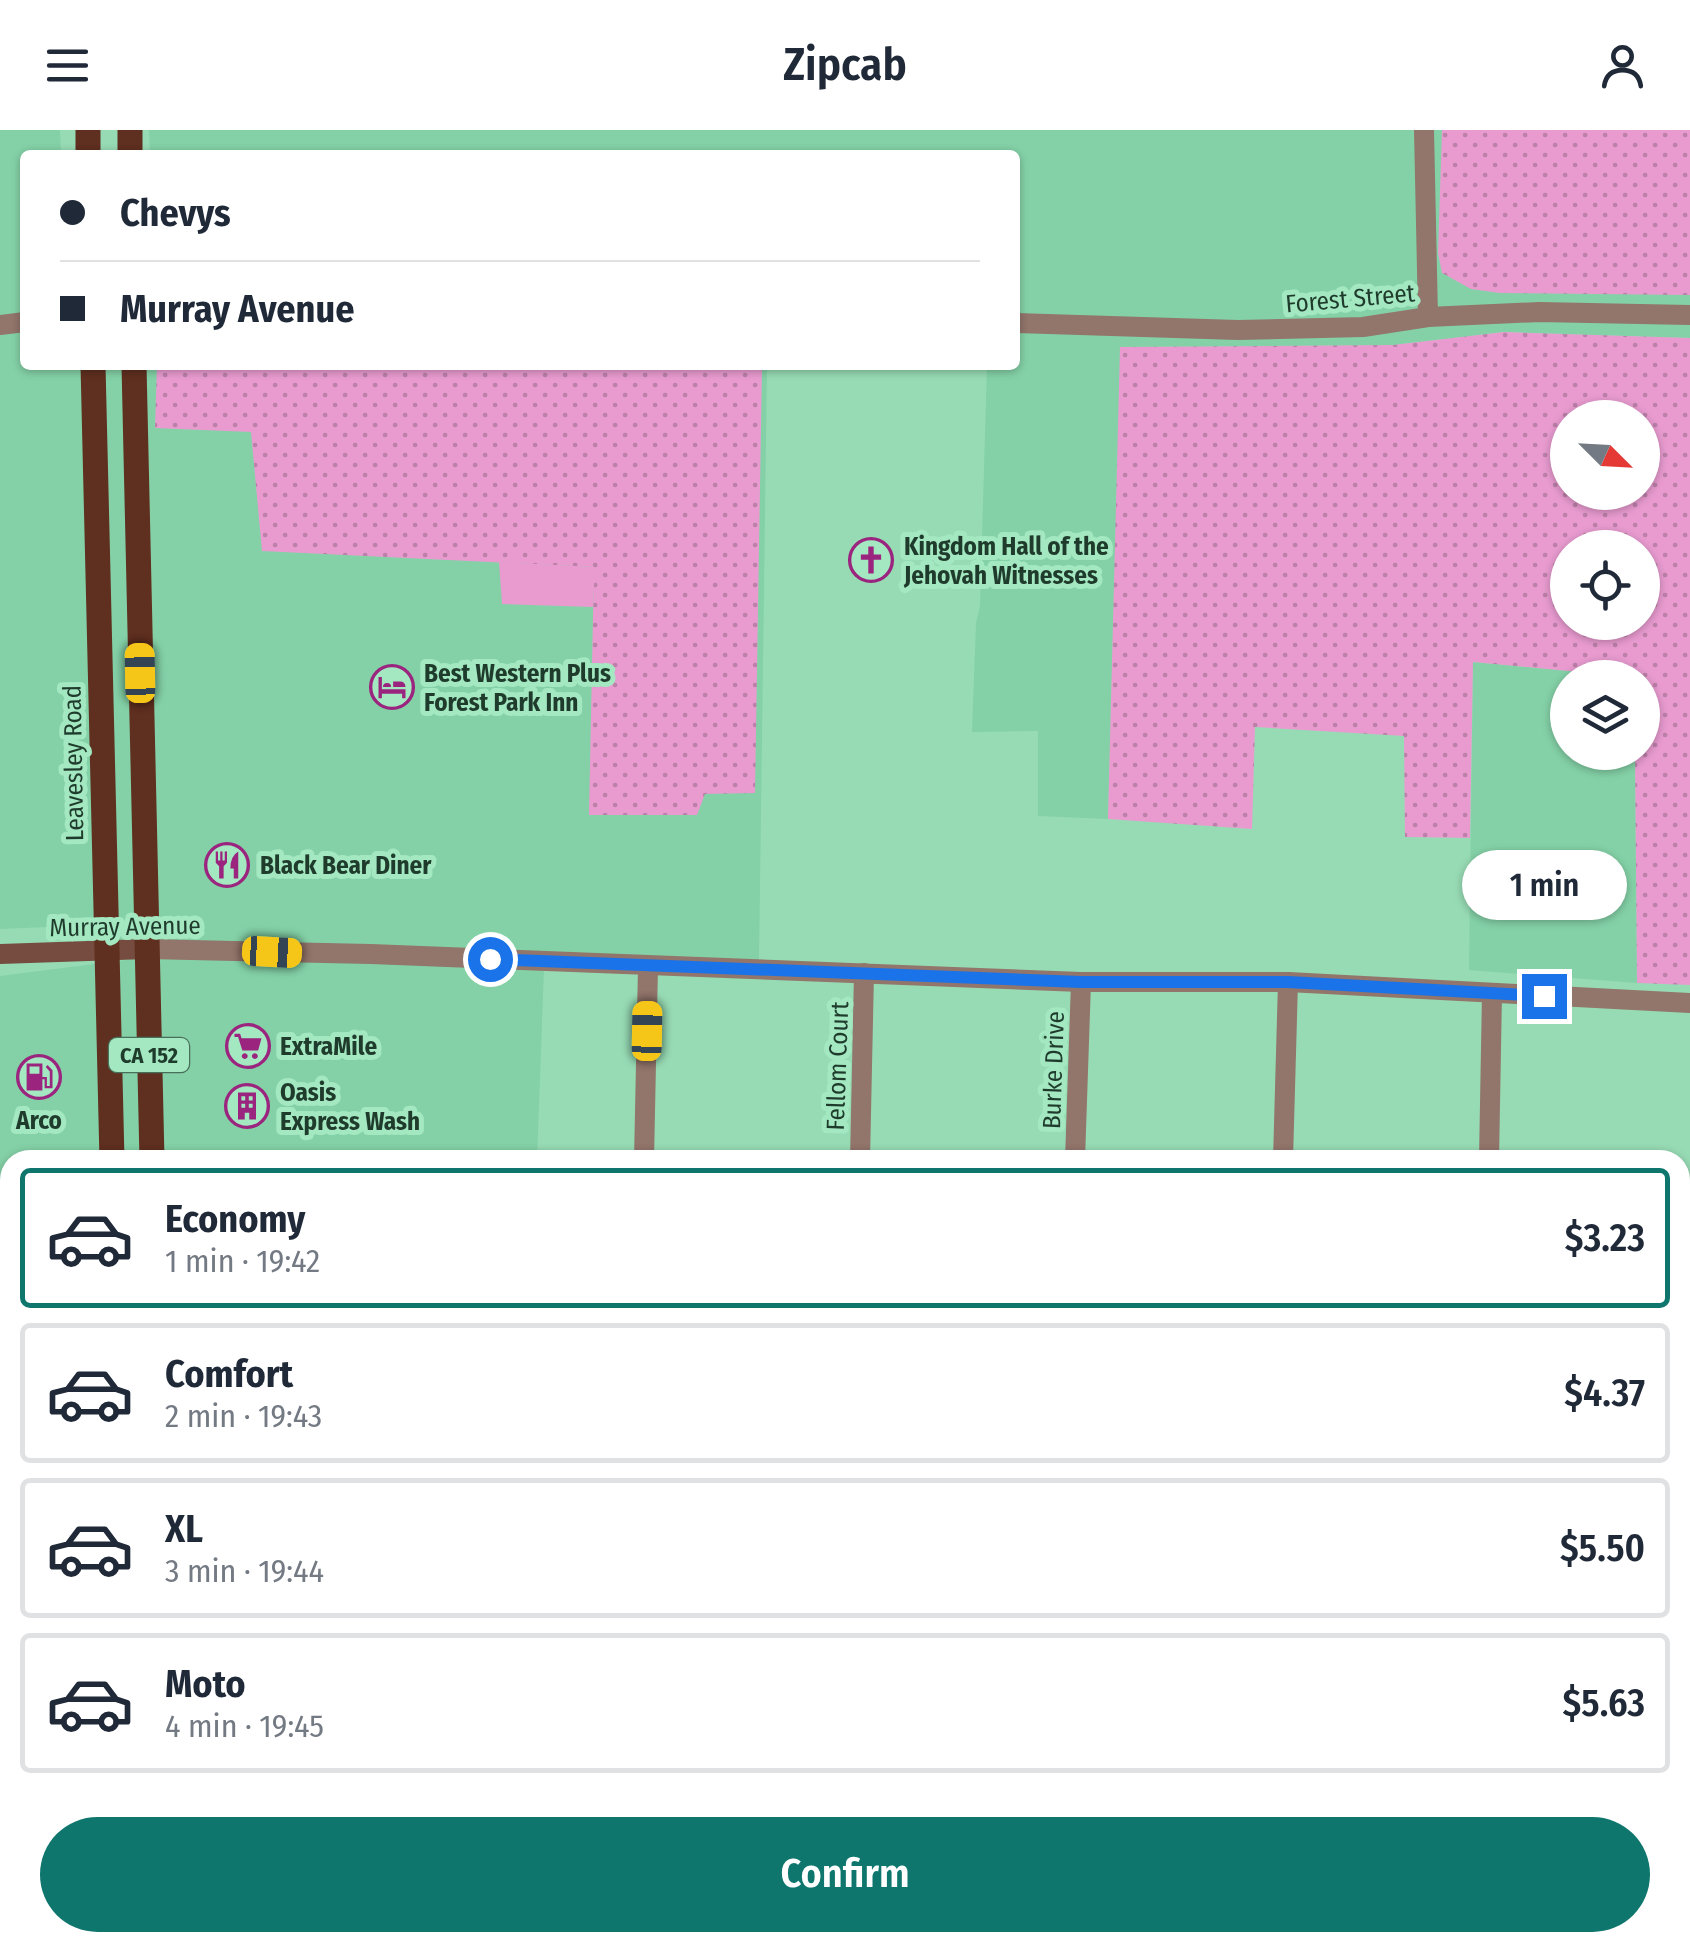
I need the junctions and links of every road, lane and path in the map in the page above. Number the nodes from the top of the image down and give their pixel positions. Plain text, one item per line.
1 (1424, 130) edge
2 (1690, 315) edge
3 (1428, 317) junction
4 (1020, 323) edge
5 (93, 370) edge
6 (134, 370) edge
7 (147, 949) junction
8 (107, 950) junction
9 (0, 954) edge
10 (648, 966) junction
11 (864, 973) junction
12 (1081, 982) junction
13 (1288, 982) junction
14 (1492, 993) junction
15 (1690, 1003) edge
16 (112, 1150) edge
17 (152, 1150) edge
18 (644, 1150) edge
19 (860, 1150) edge
20 (1075, 1150) edge
21 (1283, 1150) edge
22 (1488, 1150) edge

1 - 3 street
2 - 3 street, Forest Street
3 - 4 street, Forest Street
5 - 8 main road, Leavesley Road / CA 152
6 - 7 main road, CA 152
7 - 8 street, Murray Avenue
7 - 10 street, Murray Avenue
7 - 17 main road, CA 152
8 - 9 street, Murray Avenue
8 - 16 main road, Leavesley Road / CA 152
10 - 11 street, Murray Avenue
10 - 18 street
11 - 12 street, Murray Avenue
11 - 19 street, Fellom Court
12 - 13 street, Murray Avenue
12 - 20 street, Burke Drive
13 - 14 street, Murray Avenue
13 - 21 street
14 - 15 street, Murray Avenue
14 - 22 street

